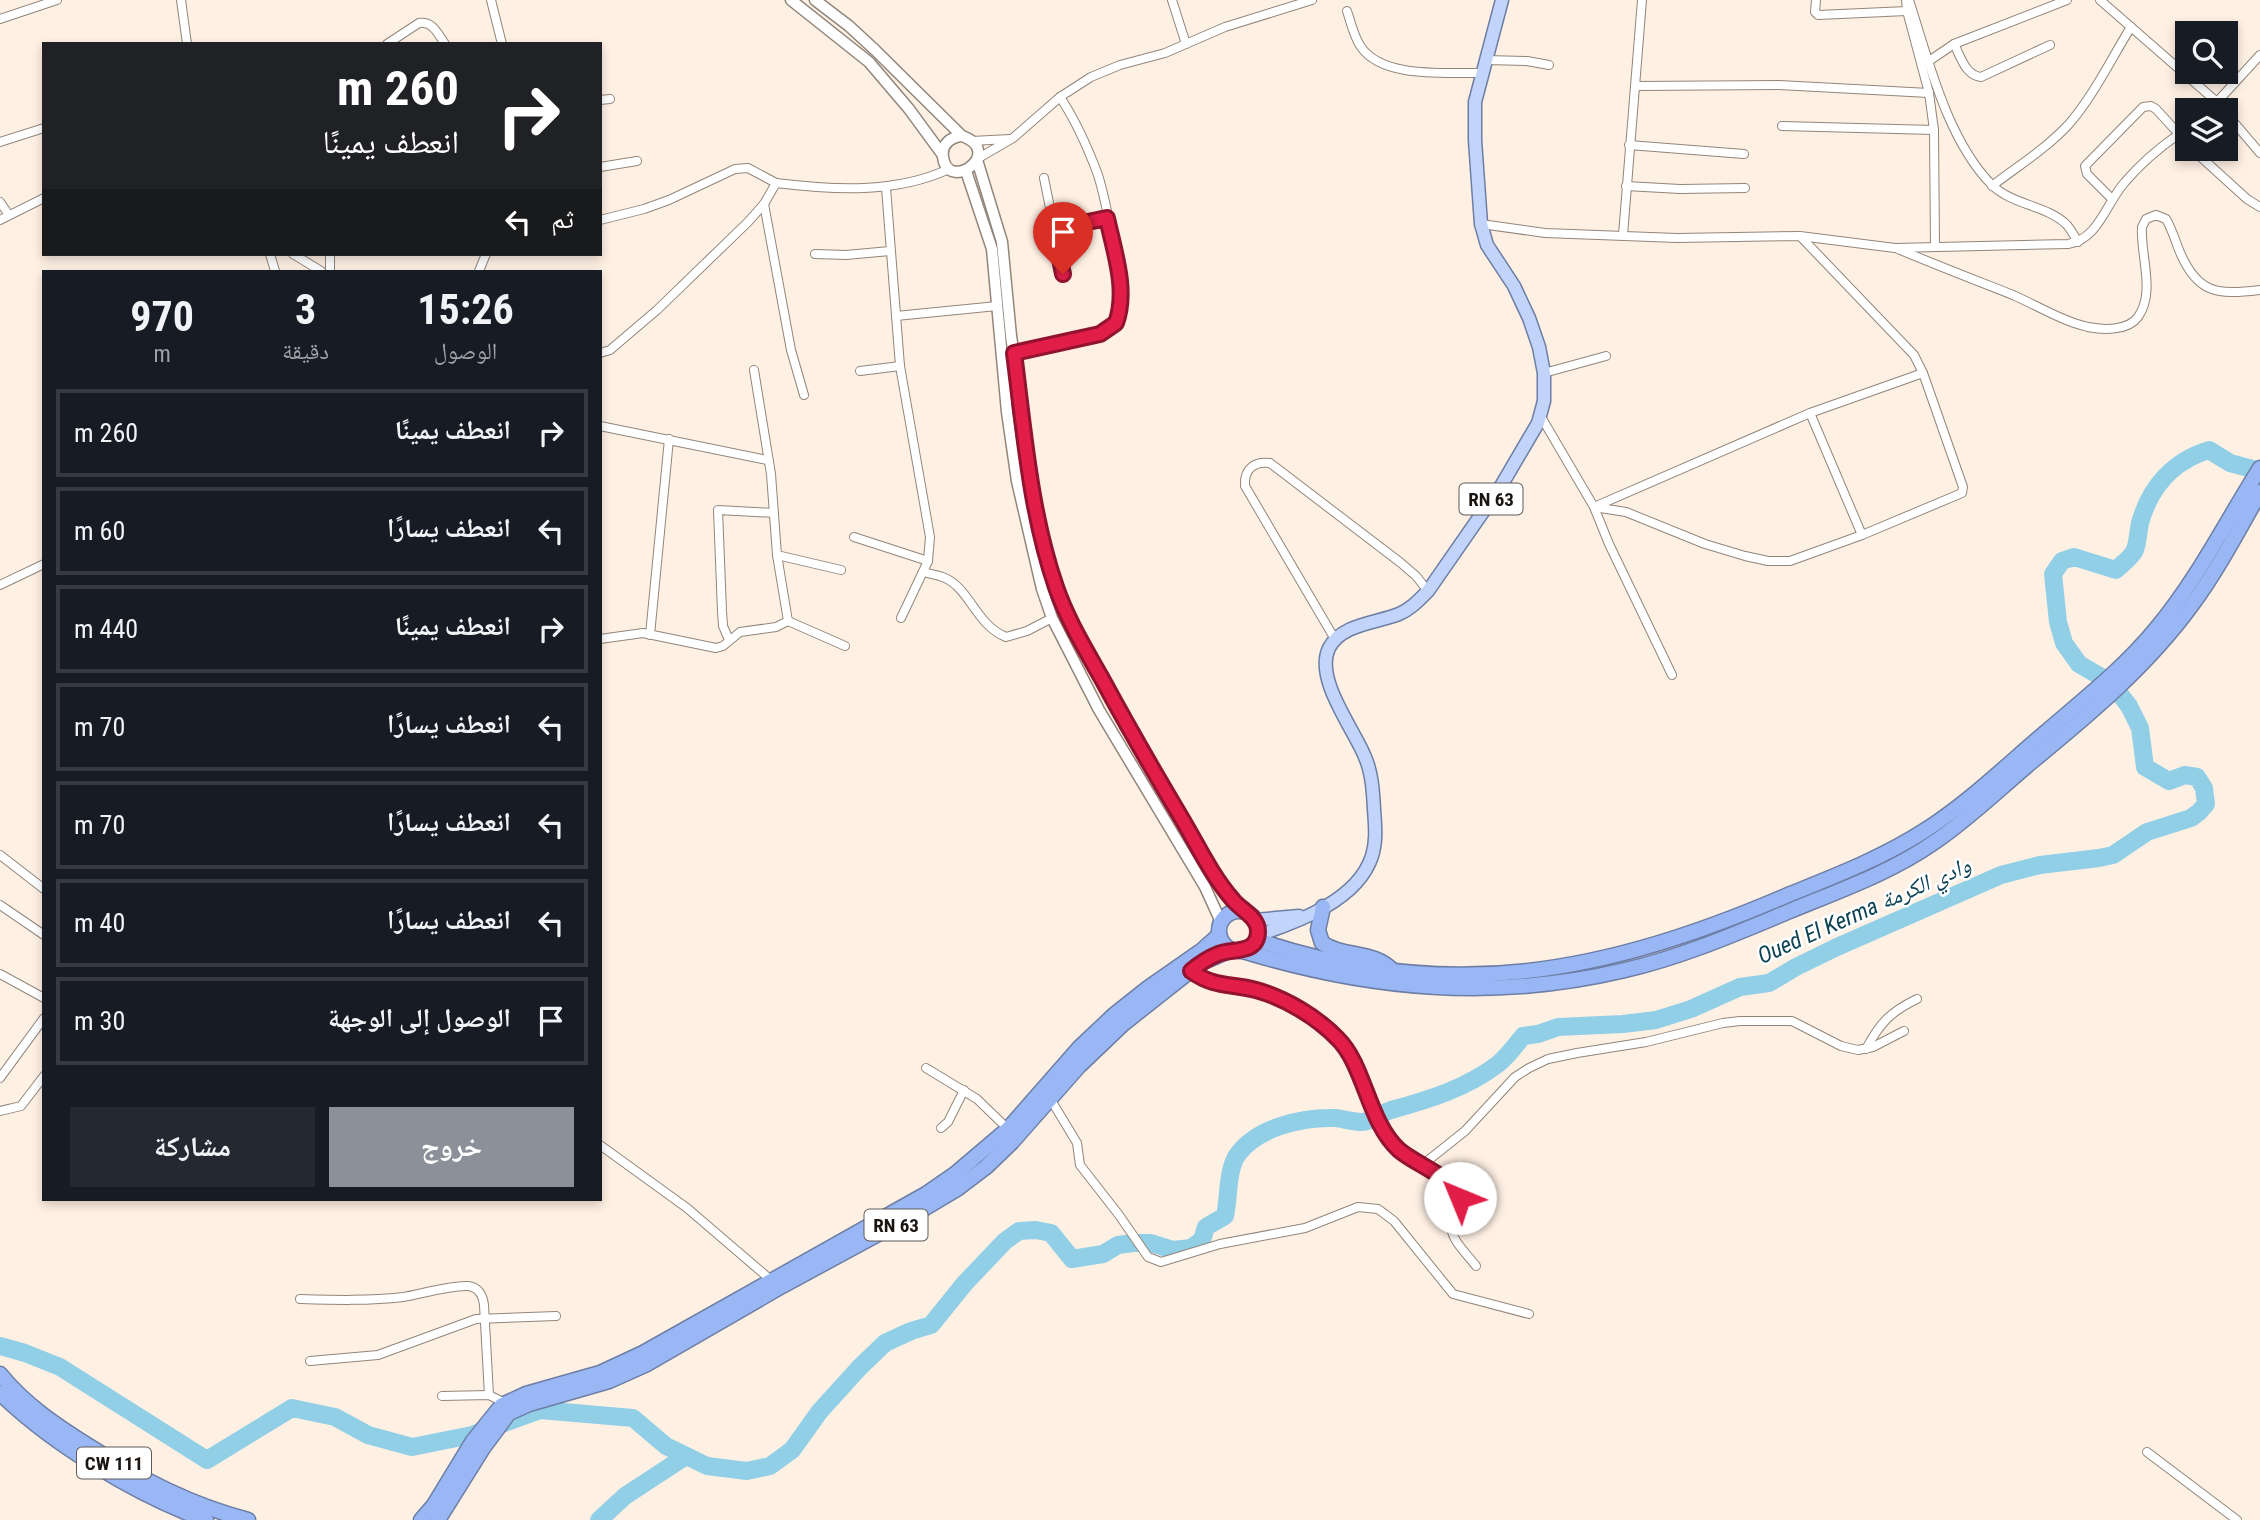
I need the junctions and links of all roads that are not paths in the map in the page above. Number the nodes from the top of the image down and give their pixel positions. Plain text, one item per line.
1 (57, 0) edge
2 (181, 0) edge
3 (491, 0) edge
4 (791, 0) edge
5 (815, 0) edge
6 (1172, 0) edge
7 (1311, 0) edge
8 (1502, 0) edge
9 (1642, 0) edge
10 (1816, 0) edge
11 (1908, 0) edge
12 (2067, 0) edge
13 (2100, 0) edge
14 (44, 3) edge
15 (1347, 11) dead end
16 (1907, 11) junction
17 (0, 19) edge
18 (2130, 27) junction
19 (187, 42) edge
20 (390, 42) edge
21 (444, 42) edge
22 (502, 42) edge
23 (1186, 44) junction
24 (1954, 44) junction
25 (2050, 45) dead end
26 (2260, 55) edge
27 (1485, 60) junction
28 (1929, 61) junction
29 (1549, 65) dead end
30 (1482, 73) junction
31 (1635, 86) junction
32 (1929, 93) junction
33 (1060, 97) junction
34 (2212, 98) edge
35 (2221, 98) edge
36 (610, 99) dead end
37 (602, 100) edge
38 (1782, 126) dead end
39 (2238, 127) edge
40 (42, 129) edge
41 (1934, 130) junction
42 (2175, 130) edge
43 (2175, 137) edge
44 (1013, 138) junction
45 (967, 139) junction
46 (0, 142) edge
47 (1629, 145) junction
48 (2260, 153) edge
49 (942, 154) junction
50 (1744, 154) dead end
51 (977, 160) junction
52 (636, 161) dead end
53 (2205, 161) edge
54 (602, 167) edge
55 (949, 169) junction
56 (966, 171) junction
57 (1044, 177) dead end
58 (776, 183) junction
59 (1626, 186) junction
60 (1992, 186) junction
61 (886, 188) junction
62 (1745, 188) dead end
63 (42, 199) edge
64 (2112, 199) junction
65 (0, 202) edge
66 (764, 204) junction
67 (2260, 207) edge
68 (9, 215) junction
69 (1107, 218) junction
70 (0, 220) edge
71 (602, 220) edge
72 (1481, 224) junction
73 (1054, 229) junction
74 (1623, 235) junction
75 (1800, 236) junction
76 (2078, 242) junction
77 (1935, 247) junction
78 (1895, 248) junction
79 (890, 250) junction
80 (815, 254) dead end
81 (296, 256) edge
82 (319, 270) edge
83 (1063, 274) dead end
84 (2260, 290) edge
85 (997, 306) junction
86 (896, 316) junction
87 (602, 352) edge
88 (1014, 353) junction
89 (1606, 356) dead end
90 (900, 366) junction
91 (754, 370) dead end
92 (860, 371) dead end
93 (1544, 373) junction
94 (1923, 373) junction
95 (804, 395) dead end
96 (1810, 413) junction
97 (1540, 415) junction
98 (602, 426) edge
99 (669, 439) junction
100 (767, 460) junction
101 (2260, 468) edge
102 (2260, 492) edge
103 (1594, 507) junction
104 (774, 513) junction
105 (1862, 535) junction
106 (854, 537) dead end
107 (777, 555) junction
108 (928, 561) junction
109 (42, 565) edge
110 (841, 570) dead end
111 (923, 572) junction
112 (0, 585) edge
113 (1428, 591) junction
114 (901, 618) dead end
115 (1070, 619) junction
116 (788, 621) junction
117 (1054, 622) junction
118 (650, 635) junction
119 (602, 639) edge
120 (729, 640) junction
121 (1336, 641) junction
122 (845, 646) dead end
123 (1672, 675) dead end
124 (2098, 696) junction
125 (0, 855) edge
126 (42, 887) edge
127 (0, 905) edge
128 (1318, 910) junction
129 (1250, 916) junction
130 (1220, 929) junction
131 (42, 934) edge
132 (1257, 937) junction
133 (1237, 950) junction
134 (1191, 971) junction
135 (1394, 972) junction
136 (0, 974) edge
137 (42, 998) edge
138 (1917, 999) dead end
139 (42, 1021) edge
140 (1904, 1031) dead end
141 (1866, 1049) junction
142 (926, 1068) dead end
143 (0, 1078) edge
144 (42, 1079) edge
145 (964, 1090) junction
146 (1051, 1100) junction
147 (0, 1111) edge
148 (941, 1128) dead end
149 (1008, 1129) junction
150 (602, 1146) edge
151 (1421, 1166) junction
152 (1476, 1266) dead end
153 (771, 1280) junction
154 (300, 1299) dead end
155 (1529, 1314) dead end
156 (556, 1316) dead end
157 (485, 1318) junction
158 (310, 1361) dead end
159 (0, 1374) edge
160 (0, 1394) edge
161 (489, 1395) junction
162 (442, 1396) dead end
163 (502, 1410) junction
164 (478, 1445) junction
165 (2147, 1451) dead end
166 (206, 1520) edge
167 (248, 1520) edge
168 (422, 1520) edge
169 (438, 1520) edge
170 (2237, 1520) edge

1 - 14 street
2 - 19 street
3 - 22 street
4 - 49 main road
5 - 45 main road
6 - 23 street
7 - 23 street
8 - 27 main road, RN 63
9 - 31 street
10 - 16 street
11 - 16 street
11 - 28 street
12 - 24 street
13 - 18 street
14 - 17 street
15 - 30 street
16 - 32 street
18 - 34 street
18 - 60 street
20 - 21 street
23 - 33 street
24 - 25 street
24 - 28 street
26 - 35 street
27 - 29 street
27 - 30 main road, RN 63
28 - 60 street
30 - 72 main road, RN 63
31 - 32 street
31 - 47 street
32 - 41 street
33 - 44 street
33 - 69 street
36 - 37 street
38 - 41 street
39 - 48 street
40 - 46 street
41 - 77 street
42 - 64 street
43 - 64 street
44 - 45 street
44 - 51 street
45 - 49 main road
45 - 51 main road
47 - 50 street
47 - 59 street
49 - 55 main road
51 - 56 main road
51 - 88 main road
52 - 54 street
53 - 67 street
55 - 56 main road
55 - 61 street
56 - 85 main road
57 - 73 street
58 - 61 street
58 - 66 street
58 - 71 street
59 - 62 street
59 - 74 street
60 - 76 street
61 - 79 street
63 - 68 street
64 - 76 street
65 - 68 street
66 - 87 street
66 - 95 street
68 - 70 street
69 - 73 street
69 - 88 street
72 - 74 street
72 - 93 main road, RN 63
73 - 83 street
74 - 75 street
75 - 78 street
75 - 94 street
76 - 77 street
77 - 78 street
78 - 84 street
79 - 80 street
79 - 86 street
81 - 82 street
85 - 86 street
85 - 117 main road
86 - 90 street
88 - 115 main road
89 - 93 street
90 - 92 street
90 - 108 street
91 - 100 street
93 - 97 main road, RN 63
94 - 96 street
94 - 105 street
96 - 103 street
96 - 105 street
97 - 103 street
97 - 113 main road, RN 63
98 - 99 street
99 - 100 street
99 - 118 street
100 - 104 street
101 - 124 highway
102 - 124 highway
103 - 105 street
103 - 123 street
104 - 107 street
104 - 120 street
106 - 108 street
107 - 110 street
107 - 116 street
108 - 111 street
109 - 112 street
111 - 114 street
111 - 117 street
113 - 121 main road, RN 63
113 - 121 street
115 - 117 main road
115 - 129 main road
116 - 120 street
116 - 122 street
117 - 130 main road
118 - 119 street
118 - 120 street
121 - 128 main road
124 - 133 highway
124 - 135 highway
125 - 126 street
127 - 131 street
128 - 129 main road
128 - 132 main road
128 - 135 highway
129 - 130 highway
129 - 132 highway
130 - 133 highway
130 - 149 highway
132 - 133 highway
132 - 135 highway
133 - 134 highway, RN 63
134 - 146 highway, RN 63
134 - 151 street
136 - 137 street
138 - 141 street
139 - 143 street
140 - 141 street
141 - 151 street
142 - 145 street
144 - 147 street
145 - 148 street
145 - 149 street
146 - 155 street
146 - 163 highway, RN 63
149 - 153 highway, RN 63
150 - 153 street
151 - 152 street
153 - 163 highway, RN 63
154 - 157 street
156 - 157 street
157 - 158 street
157 - 161 street
159 - 167 highway, CW 111
160 - 166 highway, CW 111
161 - 162 street
161 - 163 street
163 - 164 highway, RN 63
164 - 168 highway, RN 63
164 - 169 highway, RN 63
165 - 170 street

